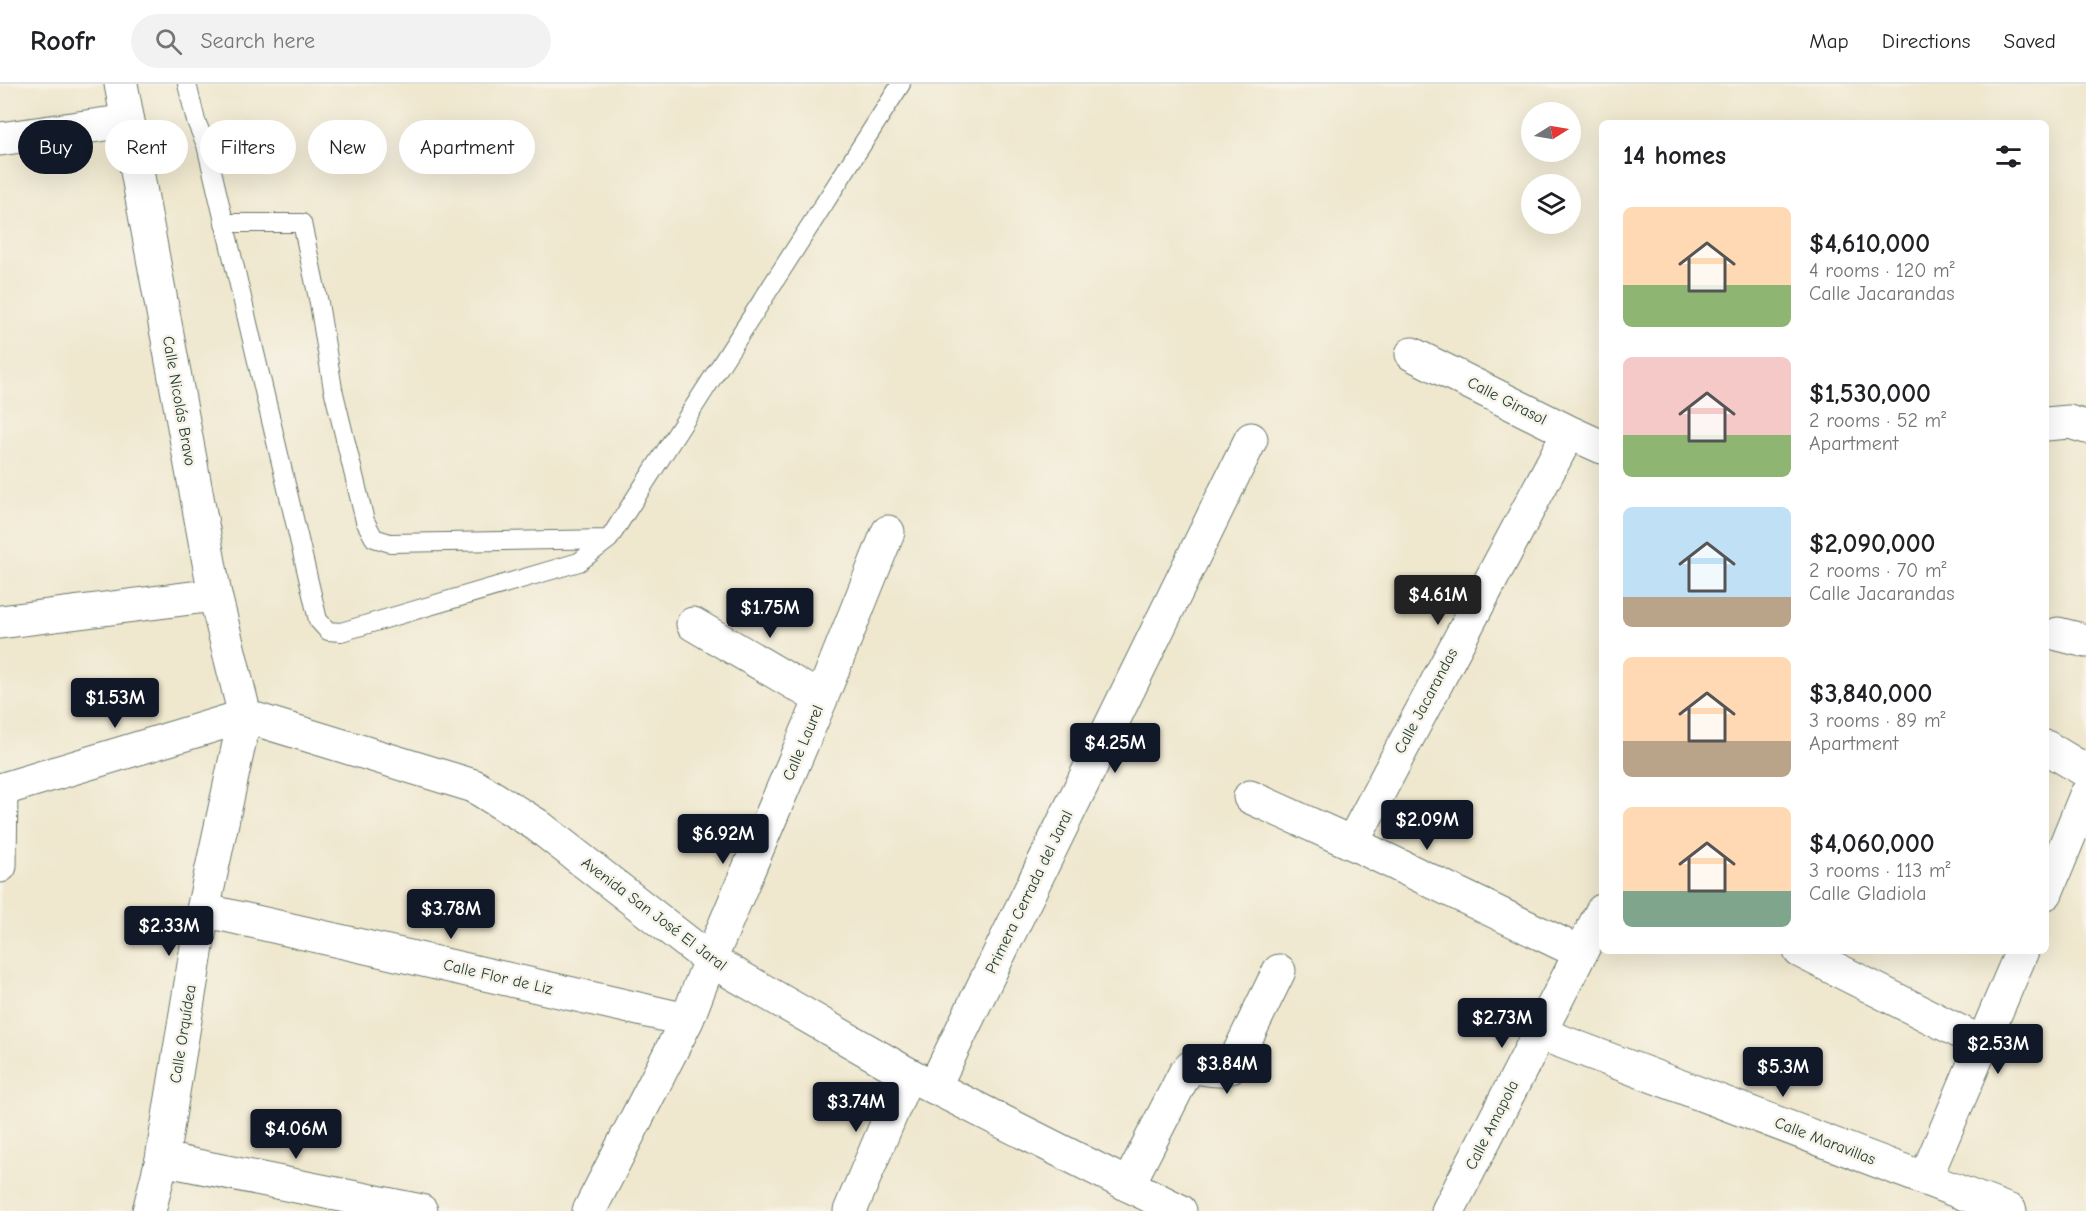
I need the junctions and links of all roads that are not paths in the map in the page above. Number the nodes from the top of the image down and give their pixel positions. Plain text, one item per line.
1 (121, 84) edge
2 (187, 84) edge
3 (901, 84) edge
4 (128, 120) edge
5 (105, 124) edge
6 (0, 139) edge
7 (138, 174) edge
8 (224, 223) junction
9 (1412, 354) dead end
10 (2049, 424) edge
11 (2086, 427) edge
12 (1569, 432) junction
13 (1251, 439) dead end
14 (1599, 446) edge
15 (888, 532) dead end
16 (609, 539) junction
17 (215, 595) junction
18 (0, 622) edge
19 (693, 624) dead end
20 (821, 699) junction
21 (245, 716) junction
22 (2049, 749) edge
23 (2086, 771) edge
24 (0, 790) edge
25 (2086, 795) edge
26 (1250, 797) dead end
27 (1352, 843) junction
28 (0, 866) edge
29 (2049, 886) edge
30 (203, 910) junction
31 (1599, 917) edge
32 (1581, 953) junction
33 (1806, 954) edge
34 (2021, 954) edge
35 (710, 960) junction
36 (1279, 971) dead end
37 (687, 1020) junction
38 (1539, 1033) junction
39 (1984, 1044) junction
40 (921, 1081) junction
41 (162, 1159) junction
42 (1925, 1179) junction
43 (1128, 1185) junction
44 (149, 1211) edge
45 (421, 1211) edge
46 (589, 1211) edge
47 (850, 1211) edge
48 (1180, 1211) edge
49 (1448, 1211) edge
50 (2010, 1211) edge

1 - 4 street, Calle Nicolás Bravo
2 - 8 lane
3 - 16 lane
5 - 6 street
7 - 17 street, Calle Nicolás Bravo
8 - 16 lane
8 - 16 lane
9 - 12 street, Calle Girasol
10 - 11 street
12 - 14 street, Calle Girasol
12 - 27 street, Calle Jacarandas
13 - 40 street, Primera Cerrada del Jaral
15 - 20 street, Calle Laurel
17 - 18 street
17 - 21 street, Calle Nicolás Bravo
19 - 20 street
20 - 35 street, Calle Laurel
21 - 24 street
21 - 30 street, Calle Orquídea
21 - 35 street, Avenida San José El Jaral
22 - 23 street
24 - 28 street
25 - 29 street
26 - 27 street
27 - 32 street
30 - 37 street, Calle Flor de Liz
30 - 41 street, Calle Orquídea
31 - 32 street, Calle Amapola
32 - 38 street, Calle Amapola
33 - 39 street
34 - 39 street
35 - 37 street, Calle Laurel
35 - 40 street, Avenida San José El Jaral
36 - 43 street
37 - 46 street, Calle Laurel
38 - 42 street, Calle Maravillas
38 - 49 street, Calle Amapola
39 - 42 street
40 - 43 street, Avenida San José El Jaral
40 - 47 street, Primera Cerrada del Jaral
41 - 44 street, Calle Orquídea
41 - 45 street
42 - 50 street, Calle Maravillas
43 - 48 street, Avenida San José El Jaral

